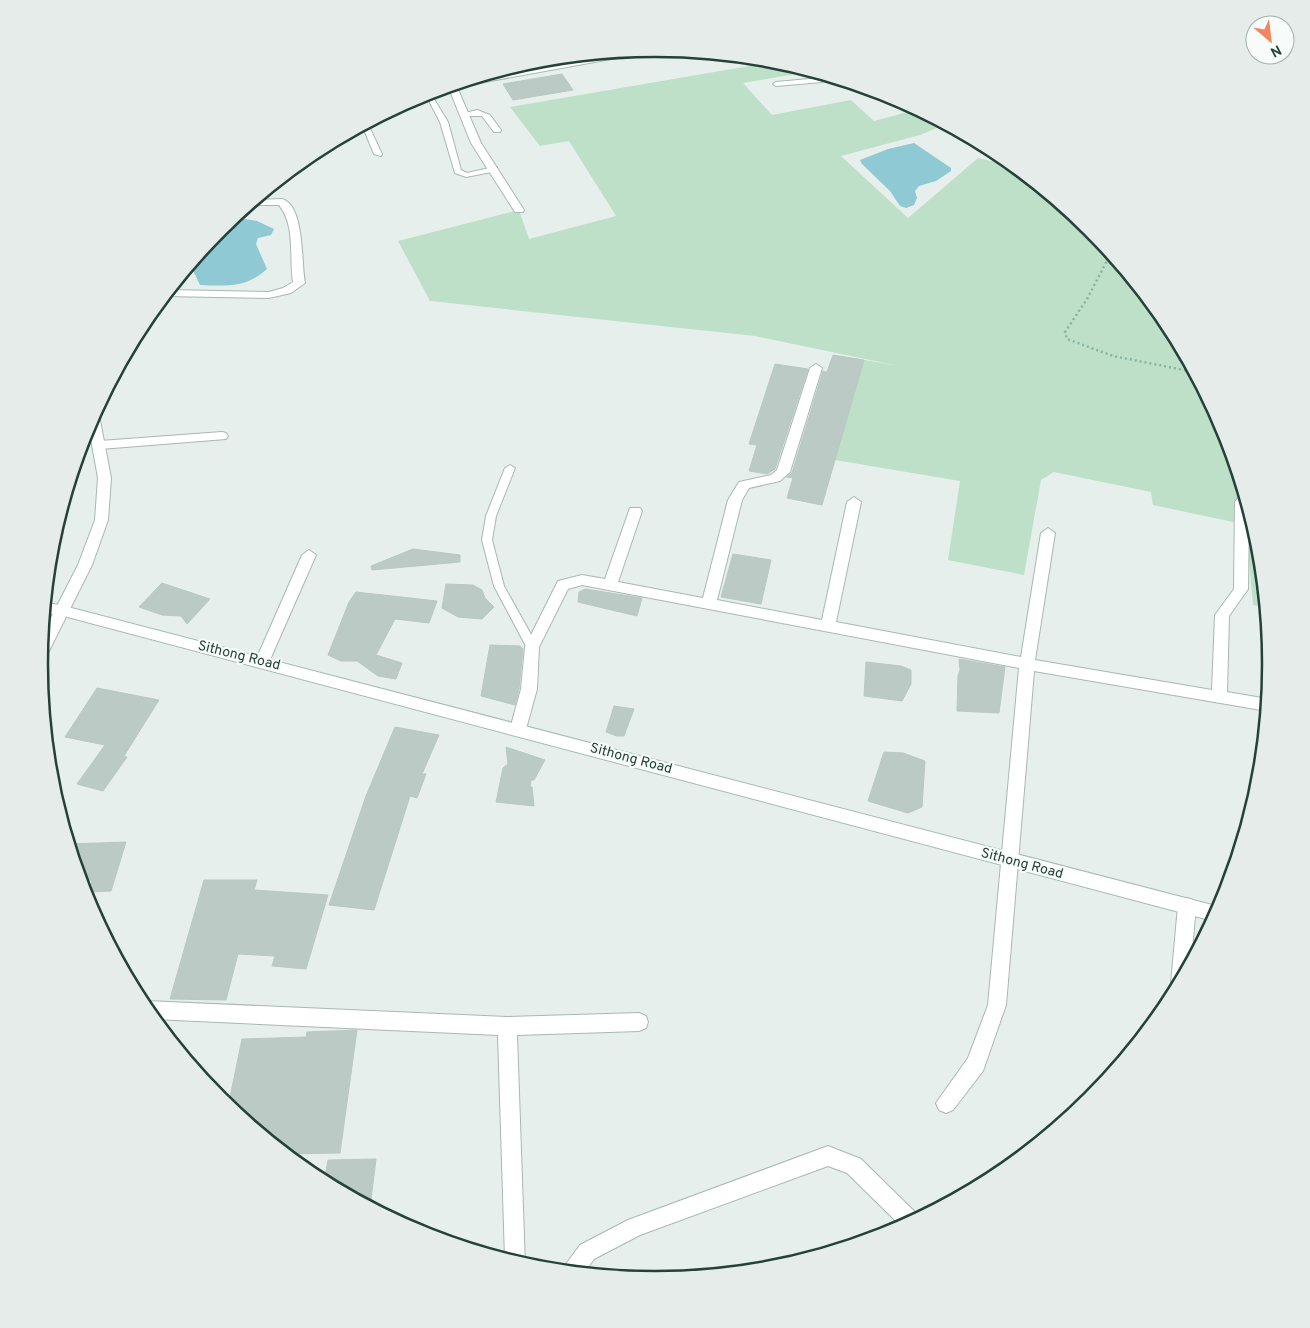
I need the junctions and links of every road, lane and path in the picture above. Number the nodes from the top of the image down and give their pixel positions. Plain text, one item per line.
1 (592, 60) edge
2 (500, 77) edge
3 (822, 80) edge
4 (776, 84) dead end
5 (455, 91) edge
6 (431, 100) edge
7 (465, 114) junction
8 (367, 129) edge
9 (497, 130) dead end
10 (378, 154) dead end
11 (494, 169) junction
12 (259, 203) edge
13 (519, 210) dead end
14 (1108, 259) edge
15 (174, 293) edge
16 (816, 368) dead end
17 (1187, 371) edge
18 (95, 431) edge
19 (222, 436) dead end
20 (100, 445) junction
21 (510, 468) dead end
22 (854, 502) dead end
23 (1242, 507) edge
24 (634, 511) dead end
25 (1048, 533) dead end
26 (309, 555) dead end
27 (610, 584) junction
28 (710, 604) junction
29 (52, 609) edge
30 (828, 625) junction
31 (532, 646) junction
32 (262, 662) junction
33 (1028, 664) junction
34 (1219, 695) junction
35 (1261, 704) edge
36 (518, 729) junction
37 (1008, 861) junction
38 (1187, 906) junction
39 (1209, 912) edge
40 (1181, 967) edge
41 (156, 1010) edge
42 (639, 1022) dead end
43 (507, 1026) junction
44 (946, 1103) dead end
45 (906, 1217) edge
46 (516, 1255) edge
47 (576, 1266) edge

1 - 2 street
3 - 4 lane
5 - 7 street
6 - 11 lane
7 - 9 lane
7 - 11 street
8 - 10 lane
11 - 13 street
12 - 15 street
14 - 17 path
16 - 28 street
18 - 20 street
19 - 20 street
20 - 29 street
21 - 31 lane
22 - 30 street
23 - 34 street
24 - 27 street
25 - 33 street
26 - 32 street
27 - 28 street
27 - 31 street
28 - 30 street
29 - 32 street, Sithong Road
30 - 33 street
31 - 36 street
32 - 36 street, Sithong Road
33 - 34 street
33 - 37 street
34 - 35 street
36 - 37 street, Sithong Road
37 - 38 street, Sithong Road
37 - 44 street
38 - 39 street, Sithong Road
38 - 40 street
41 - 43 street
42 - 43 street
43 - 46 street
45 - 47 street

